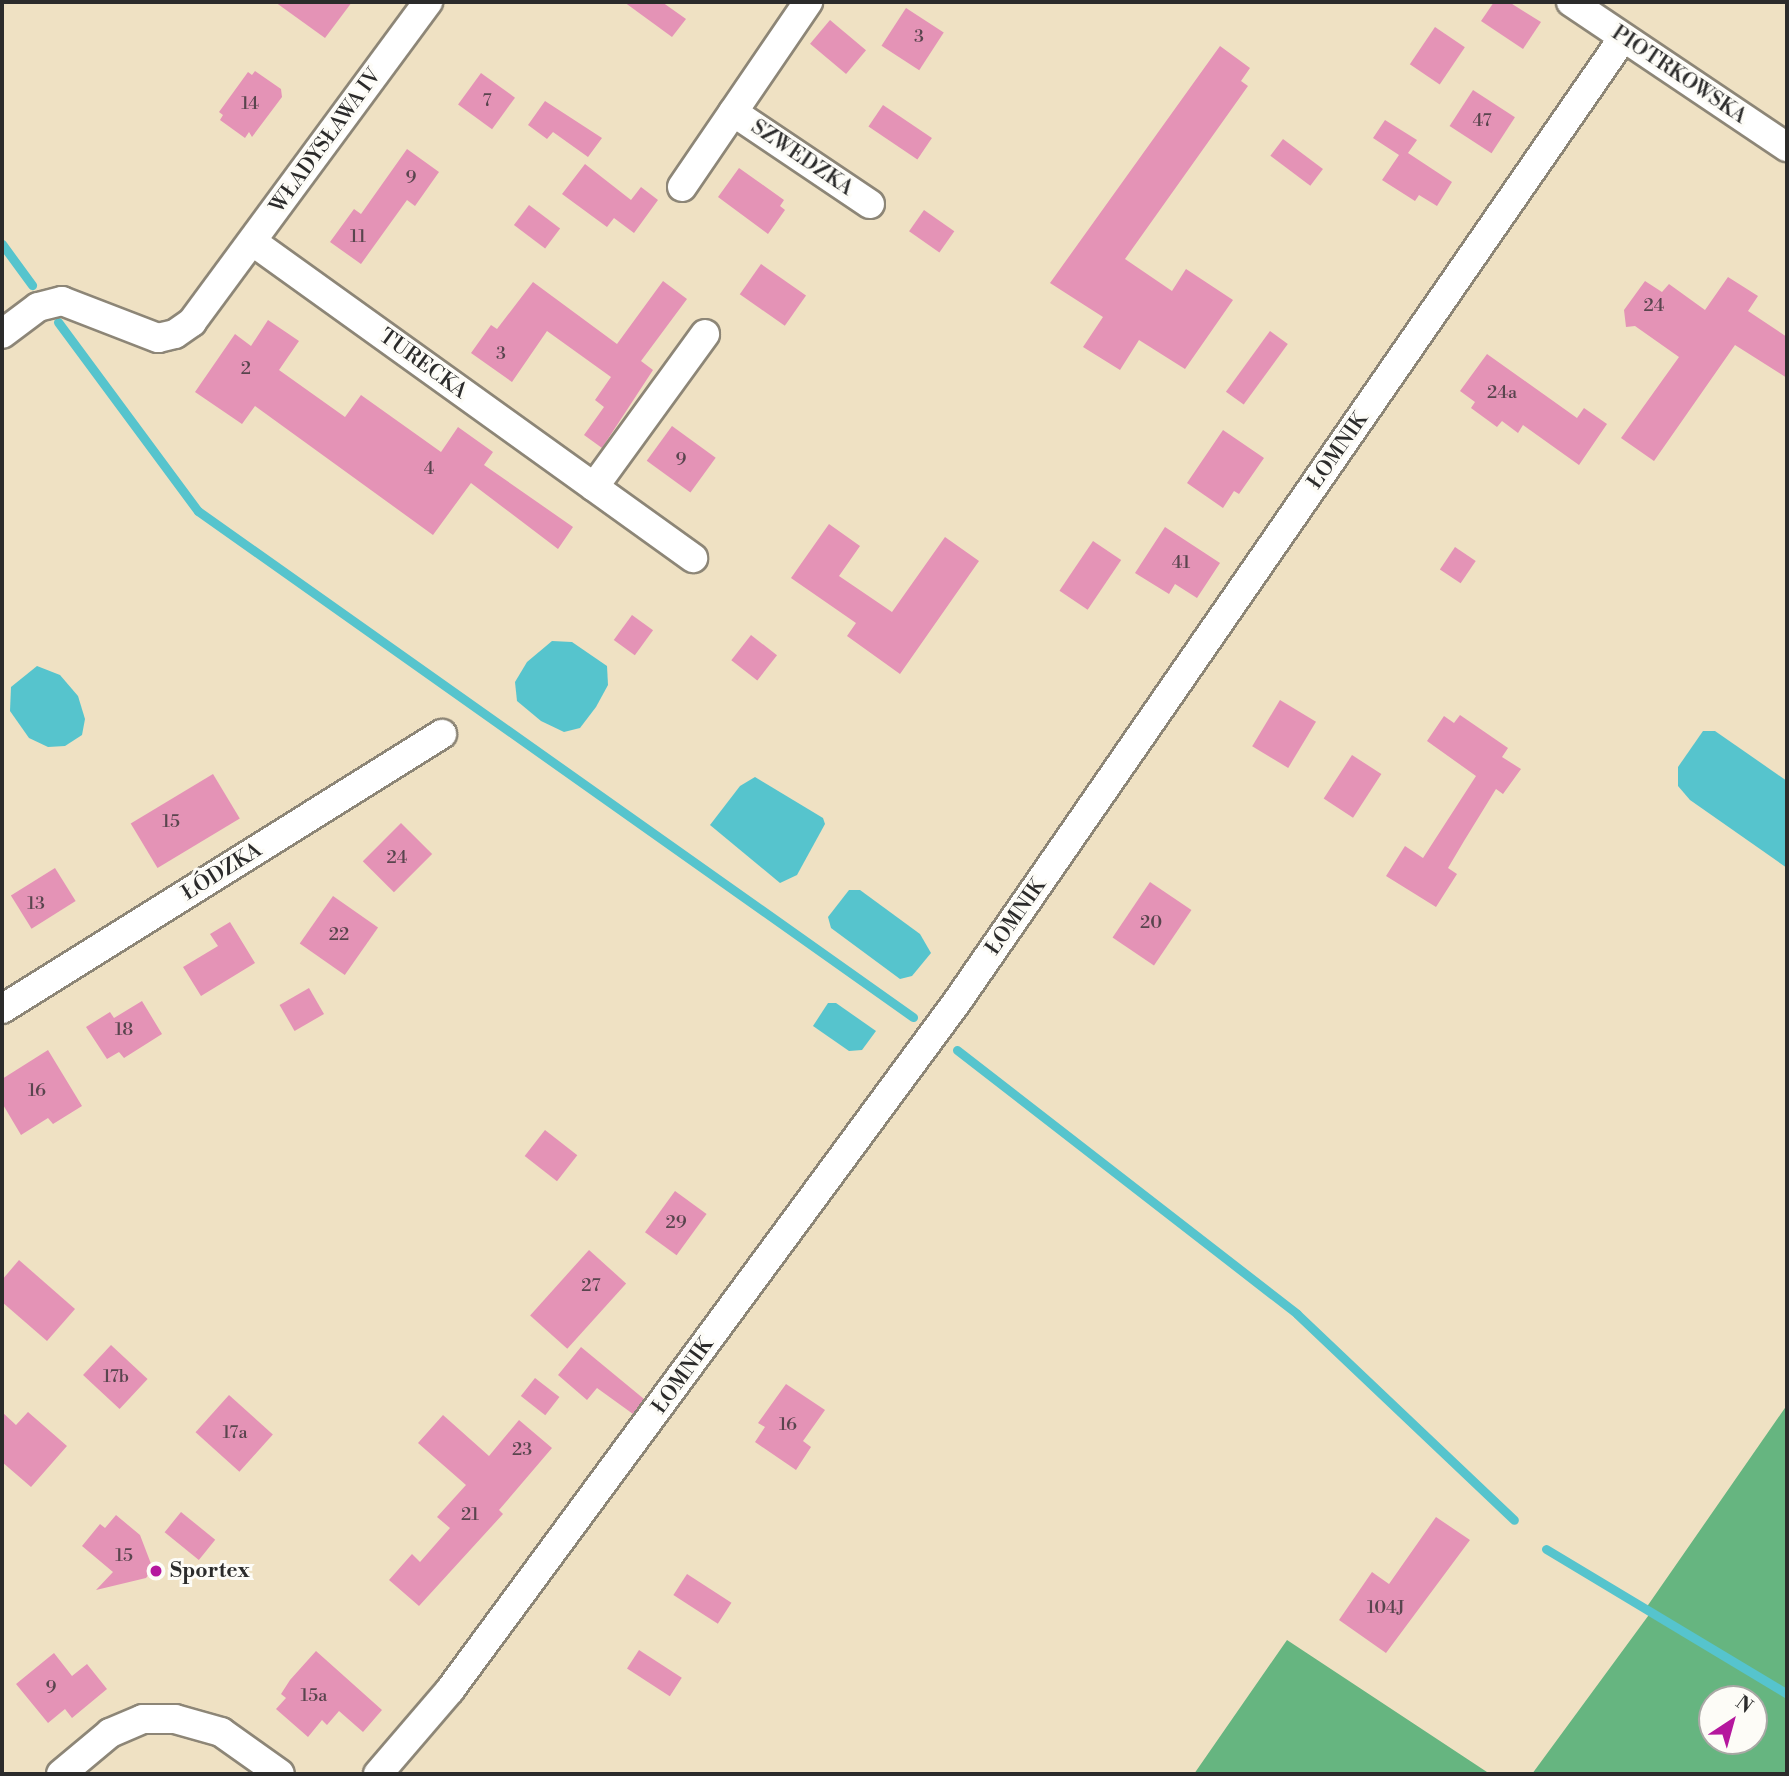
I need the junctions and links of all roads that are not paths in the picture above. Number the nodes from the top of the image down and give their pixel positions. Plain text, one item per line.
1 (428, 2) edge
2 (808, 2) edge
3 (1571, 2) edge
4 (1623, 38) junction
5 (733, 112) junction
6 (1787, 147) edge
7 (682, 187) dead end
8 (870, 204) dead end
9 (253, 242) junction
10 (2, 334) edge
11 (705, 334) dead end
12 (594, 487) junction
13 (693, 558) dead end
14 (442, 734) dead end
15 (2, 1009) edge
16 (61, 1774) edge
17 (281, 1774) edge
18 (378, 1774) edge

1 - 9 street, WŁADYSŁAWA IV
2 - 5 street, SZWEDZKA
3 - 4 street, PIOTRKOWSKA
4 - 6 street, PIOTRKOWSKA
4 - 18 street, ŁOMNIK
5 - 7 street, SZWEDZKA
5 - 8 street, SZWEDZKA
9 - 10 street, WŁADYSŁAWA IV
9 - 12 street, TURECKA
11 - 12 street
12 - 13 street, TURECKA
14 - 15 street, ŁÓDZKA
16 - 17 street

